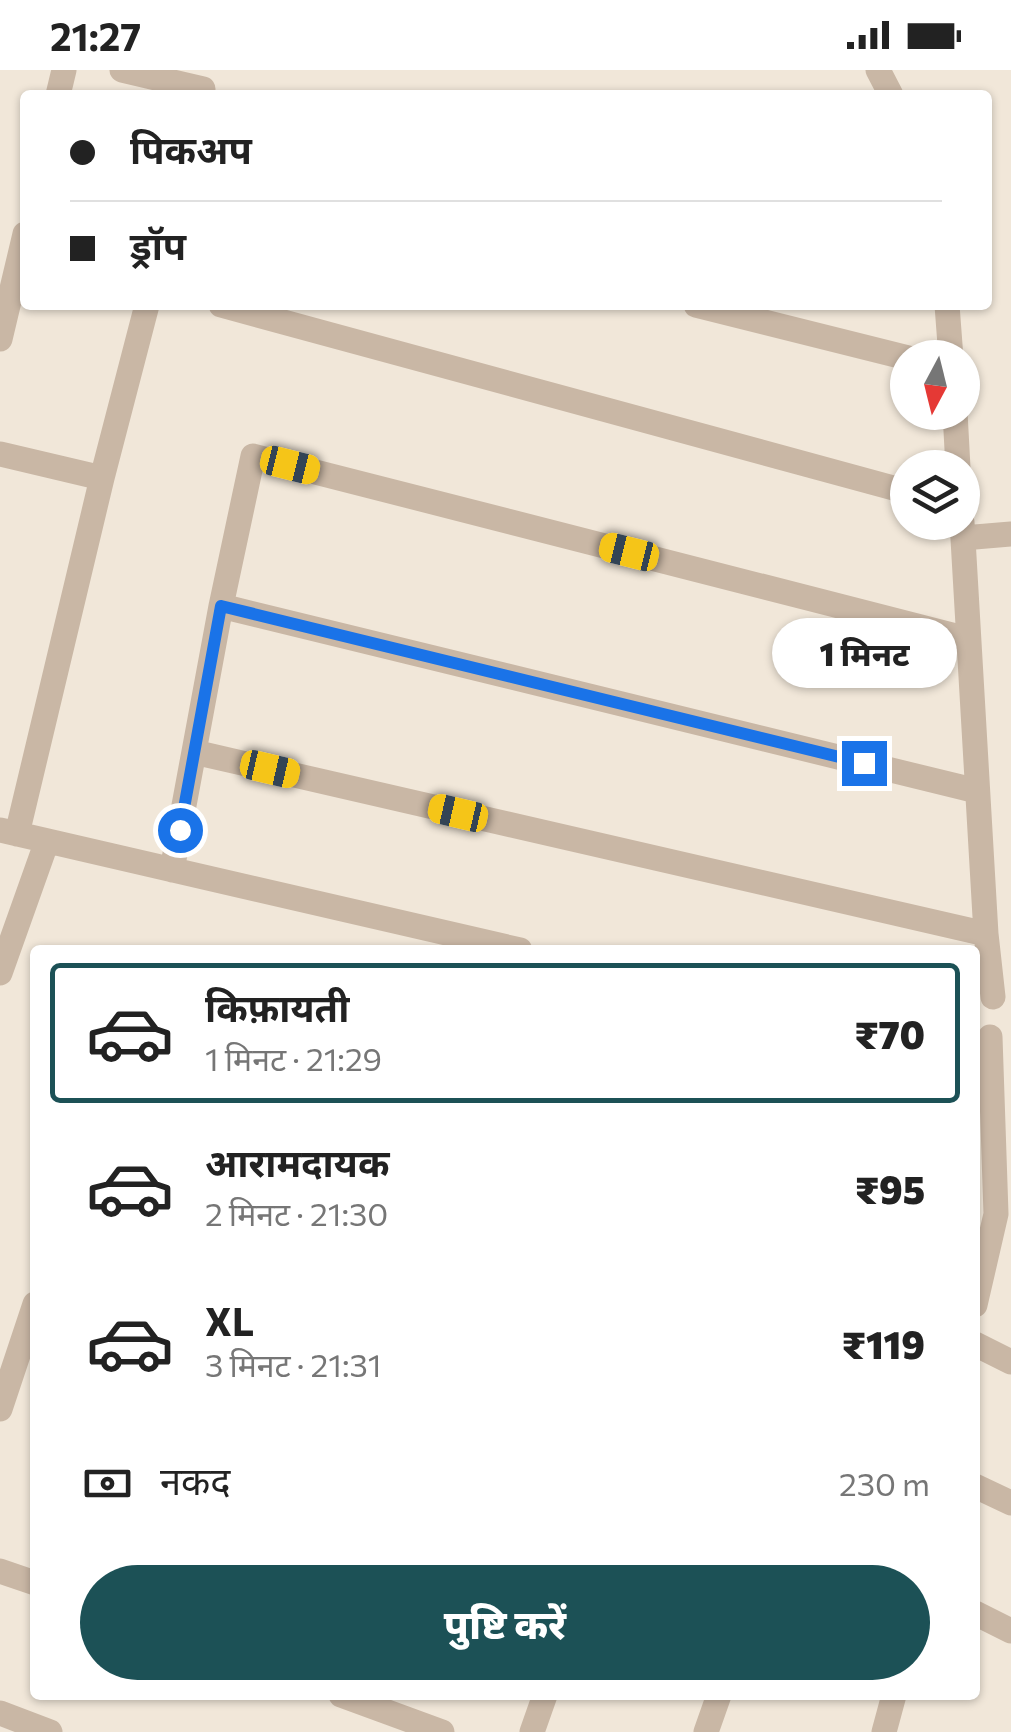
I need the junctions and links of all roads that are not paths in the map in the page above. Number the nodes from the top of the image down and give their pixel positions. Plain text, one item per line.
1 (122, 70) edge
2 (203, 90) edge
3 (20, 255) edge
4 (146, 310) edge
5 (240, 310) edge
6 (716, 310) edge
7 (947, 310) edge
8 (0, 339) edge
9 (950, 340) edge
10 (890, 354) edge
11 (0, 454) edge
12 (102, 478) junction
13 (890, 487) edge
14 (980, 531) edge
15 (1011, 534) edge
16 (963, 540) edge
17 (221, 606) junction
18 (968, 639) junction
19 (194, 752) junction
20 (978, 790) junction
21 (9, 832) edge
22 (46, 841) junction
23 (172, 870) junction
24 (986, 934) junction
25 (498, 945) edge
26 (0, 973) edge
27 (1002, 996) edge
28 (982, 1036) edge
29 (1001, 1094) edge
30 (1004, 1216) edge
31 (980, 1290) edge
32 (30, 1319) edge
33 (980, 1346) edge
34 (1011, 1362) edge
35 (0, 1409) edge
36 (980, 1488) edge
37 (1011, 1503) edge
38 (0, 1570) edge
39 (30, 1581) edge
40 (980, 1615) edge
41 (1011, 1631) edge
42 (371, 1700) edge
43 (542, 1700) edge
44 (717, 1700) edge
45 (893, 1700) edge
46 (0, 1713) edge
47 (890, 1730) edge
48 (46, 1731) edge
49 (442, 1732) edge
50 (532, 1732) edge
51 (706, 1732) edge

1 - 2 street
3 - 8 street
4 - 12 street
5 - 13 street
6 - 10 street
7 - 9 street
11 - 12 street
12 - 21 street
14 - 15 street
16 - 18 street
17 - 18 street
17 - 19 street
17 - 20 street
18 - 20 street
19 - 23 street
19 - 24 street
20 - 24 street
21 - 22 street
22 - 23 street
22 - 26 street
23 - 25 street
24 - 27 street
27 - 28 street
28 - 29 street
29 - 30 street
30 - 31 street
32 - 35 street
33 - 34 street
36 - 37 street
38 - 39 street
40 - 41 street
42 - 49 street
43 - 50 street
44 - 51 street
45 - 47 street
46 - 48 street

